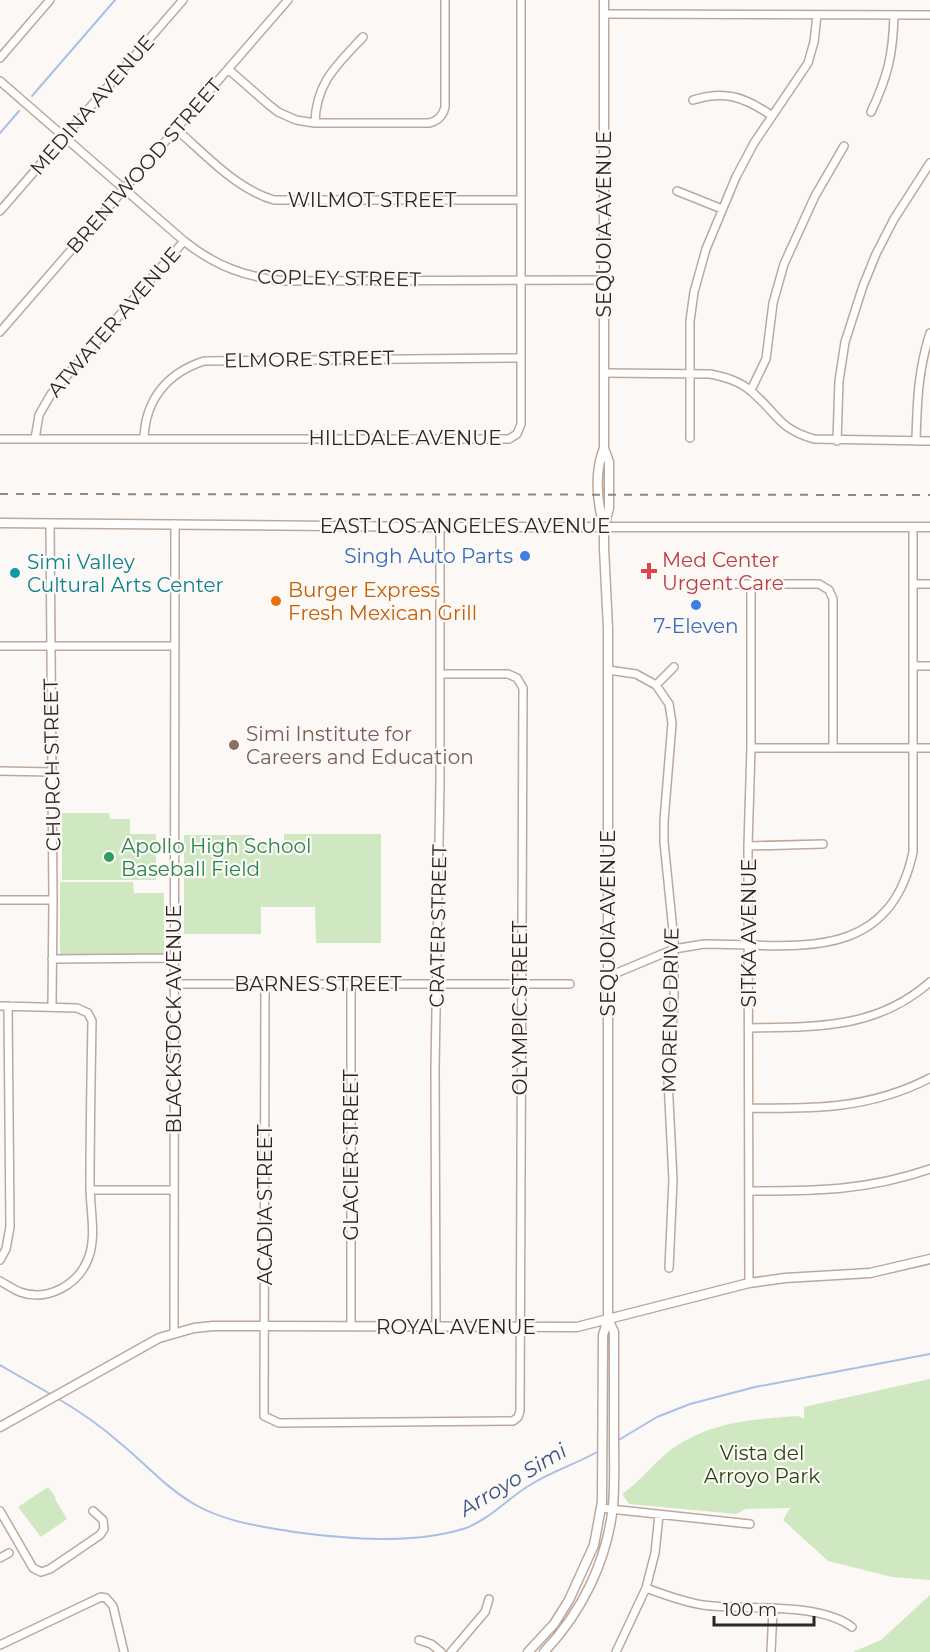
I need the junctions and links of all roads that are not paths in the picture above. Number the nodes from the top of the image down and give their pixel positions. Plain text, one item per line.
1 (50, 0) edge
2 (183, 0) edge
3 (288, 0) edge
4 (445, 0) edge
5 (521, 0) edge
6 (604, 0) edge
7 (604, 15) junction
8 (817, 15) junction
9 (894, 15) junction
10 (930, 15) edge
11 (363, 37) dead end
12 (0, 57) edge
13 (228, 69) junction
14 (0, 81) edge
15 (693, 100) dead end
16 (871, 112) dead end
17 (771, 115) junction
18 (315, 123) junction
19 (176, 129) junction
20 (64, 137) junction
21 (844, 146) dead end
22 (930, 163) edge
23 (124, 189) junction
24 (677, 191) dead end
25 (521, 200) junction
26 (722, 209) junction
27 (0, 211) edge
28 (184, 241) junction
29 (520, 280) junction
30 (604, 280) junction
31 (0, 332) edge
32 (930, 333) edge
33 (520, 358) junction
34 (605, 373) junction
35 (688, 374) junction
36 (751, 390) junction
37 (690, 438) dead end
38 (0, 439) edge
39 (35, 439) junction
40 (144, 439) junction
41 (837, 441) junction
42 (916, 441) junction
43 (930, 441) edge
44 (0, 523) edge
45 (50, 524) junction
46 (175, 524) junction
47 (440, 527) junction
48 (604, 527) junction
49 (913, 527) junction
50 (930, 527) edge
51 (709, 584) dead end
52 (751, 584) junction
53 (913, 584) junction
54 (930, 584) edge
55 (0, 646) edge
56 (51, 646) junction
57 (174, 646) junction
58 (913, 666) junction
59 (930, 666) edge
60 (674, 667) dead end
61 (608, 670) junction
62 (440, 674) junction
63 (656, 685) junction
64 (751, 748) junction
65 (833, 748) junction
66 (913, 748) junction
67 (930, 748) edge
68 (0, 771) edge
69 (51, 772) junction
70 (823, 844) dead end
71 (748, 846) junction
72 (0, 900) edge
73 (53, 900) junction
74 (749, 944) junction
75 (674, 949) junction
76 (173, 958) junction
77 (52, 959) junction
78 (608, 977) junction
79 (930, 982) edge
80 (174, 984) junction
81 (265, 984) junction
82 (351, 984) junction
83 (520, 984) junction
84 (570, 984) dead end
85 (437, 985) junction
86 (4, 1006) edge
87 (52, 1006) junction
88 (749, 1028) junction
89 (930, 1078) edge
90 (748, 1108) junction
91 (930, 1169) edge
92 (90, 1190) junction
93 (174, 1190) junction
94 (749, 1191) junction
95 (930, 1259) edge
96 (0, 1260) edge
97 (669, 1268) dead end
98 (0, 1281) edge
99 (749, 1283) junction
100 (608, 1319) junction
101 (435, 1325) junction
102 (265, 1326) junction
103 (351, 1326) junction
104 (520, 1326) junction
105 (174, 1333) junction
106 (518, 1417) joint
107 (0, 1427) edge
108 (601, 1508) junction
109 (612, 1509) junction
110 (0, 1511) edge
111 (93, 1511) dead end
112 (659, 1515) junction
113 (750, 1524) dead end
114 (9, 1553) dead end
115 (0, 1558) edge
116 (646, 1588) junction
117 (489, 1599) dead end
118 (773, 1609) junction
119 (852, 1627) dead end
120 (419, 1640) dead end
121 (0, 1645) edge
122 (124, 1652) edge
123 (441, 1652) edge
124 (451, 1652) edge
125 (528, 1652) edge
126 (544, 1652) edge
127 (616, 1652) edge
128 (771, 1652) edge

1 - 12 street
2 - 20 street, MEDINA AVENUE
3 - 13 street, BRENTWOOD STREET
4 - 18 street
5 - 25 street, HILLDALE AVENUE
6 - 7 main road, SEQUOIA AVENUE
7 - 8 street
7 - 30 main road, SEQUOIA AVENUE
8 - 9 street
8 - 17 street
9 - 10 street
9 - 16 street
11 - 18 street
13 - 18 street
13 - 19 street, BRENTWOOD STREET
14 - 20 street, COPLEY STREET
15 - 17 street
17 - 26 street
19 - 23 street, BRENTWOOD STREET
19 - 25 street, WILMOT STREET
20 - 23 street, COPLEY STREET
20 - 27 street, MEDINA AVENUE
21 - 36 street
22 - 41 street
23 - 28 street, COPLEY STREET
23 - 31 street, BRENTWOOD STREET
24 - 26 street
25 - 29 street, HILLDALE AVENUE
26 - 35 street
28 - 29 street, COPLEY STREET
28 - 39 street, ATWATER AVENUE
29 - 30 street, COPLEY STREET
29 - 33 street, HILLDALE AVENUE
30 - 34 main road, SEQUOIA AVENUE
32 - 42 street
33 - 40 street, ELMORE STREET
33 - 40 street, HILLDALE AVENUE
34 - 35 street
34 - 48 main road, SEQUOIA AVENUE
35 - 36 street
35 - 37 street
36 - 41 street
38 - 39 street, HILLDALE AVENUE
39 - 40 street, HILLDALE AVENUE
41 - 42 street
42 - 43 street
44 - 45 main road, EAST LOS ANGELES AVENUE
45 - 46 main road, EAST LOS ANGELES AVENUE
45 - 56 street, CHURCH STREET
46 - 47 main road, EAST LOS ANGELES AVENUE
46 - 57 street, BLACKSTOCK AVENUE
47 - 48 main road, EAST LOS ANGELES AVENUE
47 - 62 street, CRATER STREET
48 - 49 main road, EAST LOS ANGELES AVENUE
48 - 61 main road, SEQUOIA AVENUE
49 - 50 main road, EAST LOS ANGELES AVENUE
49 - 53 street
51 - 52 street
52 - 64 street, SITKA AVENUE
52 - 65 street
53 - 54 street
53 - 58 street
55 - 56 street
56 - 57 street
56 - 69 street, CHURCH STREET
57 - 76 street, BLACKSTOCK AVENUE
58 - 59 street
58 - 66 street
60 - 63 street
61 - 63 street
61 - 78 main road, SEQUOIA AVENUE
62 - 83 street, OLYMPIC STREET
62 - 85 street, CRATER STREET
63 - 75 street, MORENO DRIVE
64 - 65 street
64 - 71 street, SITKA AVENUE
65 - 66 street
66 - 67 street
66 - 74 street
68 - 69 street
69 - 73 street, CHURCH STREET
70 - 71 street
71 - 74 street, SITKA AVENUE
72 - 73 street
73 - 77 street, CHURCH STREET
74 - 75 street
74 - 88 street, SITKA AVENUE
75 - 78 street
75 - 97 street, MORENO DRIVE
76 - 77 street
76 - 80 street, BLACKSTOCK AVENUE
77 - 87 street, CHURCH STREET
78 - 100 main road, SEQUOIA AVENUE
79 - 88 street
80 - 81 street, BARNES STREET
80 - 93 street, BLACKSTOCK AVENUE
81 - 82 street, BARNES STREET
81 - 102 street, ACADIA STREET
82 - 85 street, BARNES STREET
82 - 103 street, GLACIER STREET
83 - 84 street, BARNES STREET
83 - 85 street, BARNES STREET
83 - 104 street, OLYMPIC STREET
85 - 101 street, CRATER STREET
86 - 87 street
86 - 96 street
87 - 92 street
88 - 90 street, SITKA AVENUE
89 - 90 street
90 - 94 street, SITKA AVENUE
91 - 94 street
92 - 93 street
92 - 98 street
93 - 105 street, BLACKSTOCK AVENUE
94 - 99 street, SITKA AVENUE
95 - 99 main road, ROYAL AVENUE
99 - 100 main road, ROYAL AVENUE
100 - 104 main road, ROYAL AVENUE
100 - 108 main road, SEQUOIA AVENUE
100 - 109 main road, SEQUOIA AVENUE
101 - 103 main road, ROYAL AVENUE
101 - 104 main road, ROYAL AVENUE
102 - 103 main road, ROYAL AVENUE
102 - 105 main road, ROYAL AVENUE
102 - 106 street, ACADIA STREET
104 - 106 street, OLYMPIC STREET
105 - 107 main road, ROYAL AVENUE
108 - 109 street
108 - 125 main road, SEQUOIA AVENUE
109 - 112 street
109 - 126 main road, SEQUOIA AVENUE
110 - 111 street
112 - 113 street
112 - 116 street
114 - 115 street
116 - 118 street
116 - 127 street
117 - 124 street
118 - 119 street
118 - 128 street
120 - 123 street
121 - 122 street

